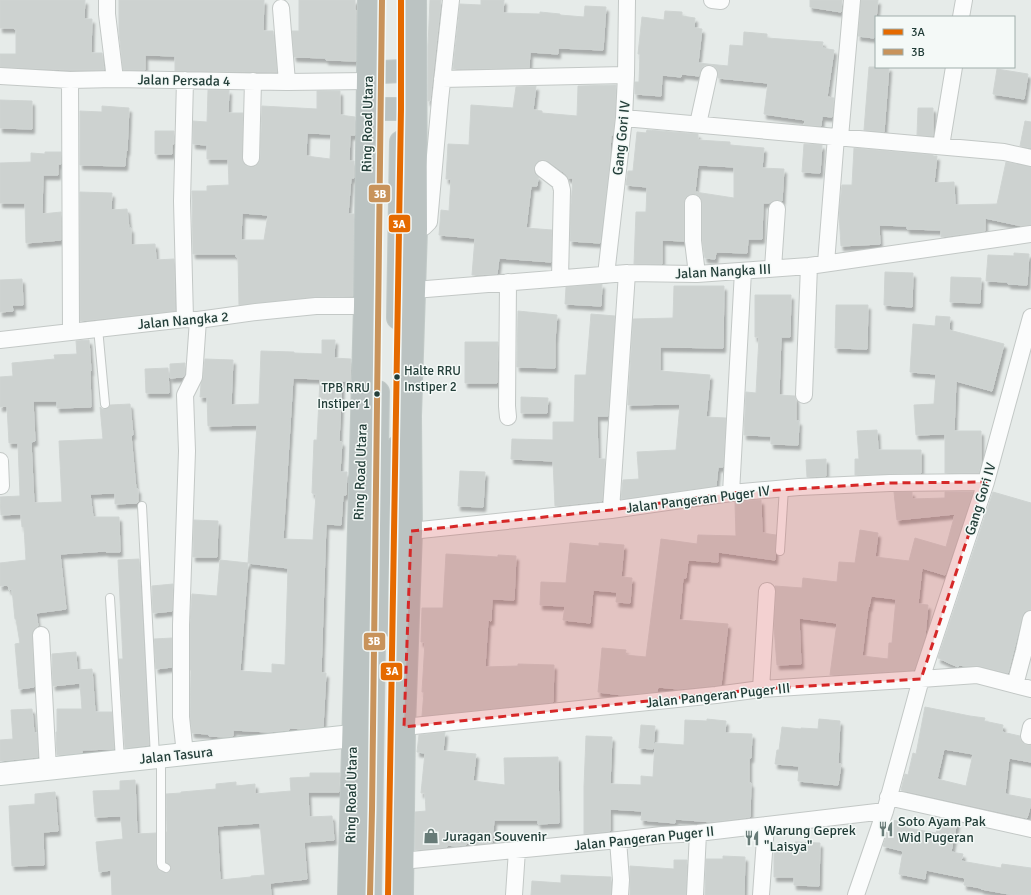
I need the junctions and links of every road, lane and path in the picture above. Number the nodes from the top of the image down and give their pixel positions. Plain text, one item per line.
1 (107, 0) edge
2 (369, 0) edge
3 (382, 0) edge
4 (401, 0) edge
5 (415, 0) edge
6 (451, 0) edge
7 (627, 0) edge
8 (712, 0) edge
9 (721, 0) edge
10 (852, 0) edge
11 (964, 0) edge
12 (280, 8) dead end
13 (961, 16) edge
14 (954, 68) edge
15 (709, 74) dead end
16 (384, 75) junction
17 (626, 75) junction
18 (0, 76) edge
19 (115, 79) junction
20 (442, 79) junction
21 (70, 80) junction
22 (185, 80) junction
23 (253, 81) junction
24 (287, 82) junction
25 (391, 109) junction
26 (624, 118) junction
27 (698, 124) junction
28 (838, 137) junction
29 (941, 146) junction
30 (251, 158) dead end
31 (1031, 158) edge
32 (543, 169) dead end
33 (693, 203) dead end
34 (777, 209) dead end
35 (416, 230) junction
36 (1031, 234) edge
37 (826, 263) junction
38 (809, 266) junction
39 (773, 268) junction
40 (743, 271) junction
41 (627, 273) junction
42 (697, 274) junction
43 (606, 275) junction
44 (560, 278) junction
45 (508, 282) junction
46 (414, 290) junction
47 (365, 306) junction
48 (1031, 317) edge
49 (192, 319) junction
50 (98, 328) junction
51 (71, 331) junction
52 (0, 340) edge
53 (804, 395) dead end
54 (105, 404) dead end
55 (403, 416) junction
56 (508, 417) dead end
57 (0, 461) edge
58 (986, 482) junction
59 (1, 486) dead end
60 (784, 488) junction
61 (731, 493) junction
62 (142, 506) dead end
63 (611, 510) junction
64 (411, 531) junction
65 (780, 551) dead end
66 (767, 591) dead end
67 (110, 598) dead end
68 (1031, 619) edge
69 (41, 635) dead end
70 (921, 679) junction
71 (1015, 685) junction
72 (761, 689) junction
73 (1031, 689) edge
74 (404, 727) junction
75 (352, 736) junction
76 (185, 754) junction
77 (158, 757) junction
78 (120, 761) junction
79 (48, 769) junction
80 (0, 774) edge
81 (887, 804) junction
82 (372, 810) junction
83 (351, 811) junction
84 (766, 824) junction
85 (1031, 829) edge
86 (698, 833) junction
87 (618, 840) junction
88 (517, 850) junction
89 (402, 861) junction
90 (166, 868) dead end
91 (345, 895) edge
92 (370, 895) edge
93 (388, 895) edge
94 (402, 895) edge
95 (514, 895) edge
96 (620, 895) edge
97 (695, 895) edge
98 (761, 895) edge
99 (856, 895) edge

1 - 19 street
2 - 16 highway, Ring Road Utara
3 - 16 highway
4 - 16 highway
5 - 35 highway
6 - 20 street
7 - 17 street, Gang Gori IV
8 - 9 street
10 - 28 street
11 - 13 street
12 - 24 street
14 - 29 street
15 - 27 street
16 - 24 street, Jalan Persada 4
16 - 25 highway
16 - 47 highway, Ring Road Utara
17 - 20 street
17 - 26 street, Gang Gori IV
18 - 21 street, Jalan Persada 4
19 - 21 street, Jalan Persada 4
19 - 22 street, Jalan Persada 4
20 - 35 street
21 - 51 street
22 - 23 street, Jalan Persada 4
22 - 49 street
23 - 24 street, Jalan Persada 4
23 - 30 street
25 - 55 highway
25 - 82 highway
26 - 27 street
26 - 43 street, Gang Gori IV
27 - 28 street
28 - 29 street
28 - 37 street
29 - 31 street
32 - 44 street
33 - 42 street
34 - 39 street
35 - 46 highway
36 - 37 street, Jalan Nangka III
37 - 38 street, Jalan Nangka III
38 - 39 street, Jalan Nangka III
38 - 53 street
39 - 40 street, Jalan Nangka III
40 - 42 street, Jalan Nangka III
40 - 61 street
41 - 42 street, Jalan Nangka III
41 - 43 street, Jalan Nangka III
41 - 63 street
43 - 44 street, Jalan Nangka III
44 - 45 street, Jalan Nangka III
45 - 46 street, Jalan Nangka III
45 - 56 street
46 - 55 highway
47 - 49 street, Jalan Nangka 2
47 - 75 highway, Ring Road Utara
48 - 58 street, Gang Gori IV
49 - 50 street, Jalan Nangka 2
49 - 76 street
50 - 51 street, Jalan Nangka 2
50 - 54 lane
51 - 52 street, Jalan Nangka 2
55 - 64 highway
55 - 93 highway
57 - 59 street
58 - 60 street, Jalan Pangeran Puger IV
58 - 70 street, Gang Gori IV
60 - 61 street, Jalan Pangeran Puger IV
60 - 65 lane
61 - 63 street, Jalan Pangeran Puger IV
62 - 77 lane
63 - 64 street, Jalan Pangeran Puger IV
64 - 74 highway
66 - 72 street
67 - 78 lane
68 - 71 street
69 - 79 street
70 - 71 street, Jalan Pangeran Puger III
70 - 72 street, Jalan Pangeran Puger III
70 - 81 street, Gang Gori IV
71 - 73 street, Jalan Pangeran Puger III
72 - 74 street, Jalan Pangeran Puger III
74 - 89 highway
75 - 76 street, Jalan Tasura
75 - 83 highway, Ring Road Utara
76 - 77 street, Jalan Tasura
77 - 78 street, Jalan Tasura
77 - 90 lane
78 - 79 street, Jalan Tasura
79 - 80 street, Jalan Tasura
81 - 84 street, Jalan Pangeran Puger II
81 - 85 street, Jalan Pangeran Puger II
81 - 99 street, Gang Gori IV
82 - 83 street
82 - 92 highway
83 - 91 highway, Ring Road Utara
84 - 86 street, Jalan Pangeran Puger II
84 - 98 street
86 - 87 street, Jalan Pangeran Puger II
86 - 97 street
87 - 88 street, Jalan Pangeran Puger II
87 - 96 street
88 - 89 street, Jalan Pangeran Puger II
88 - 95 street
89 - 94 highway

